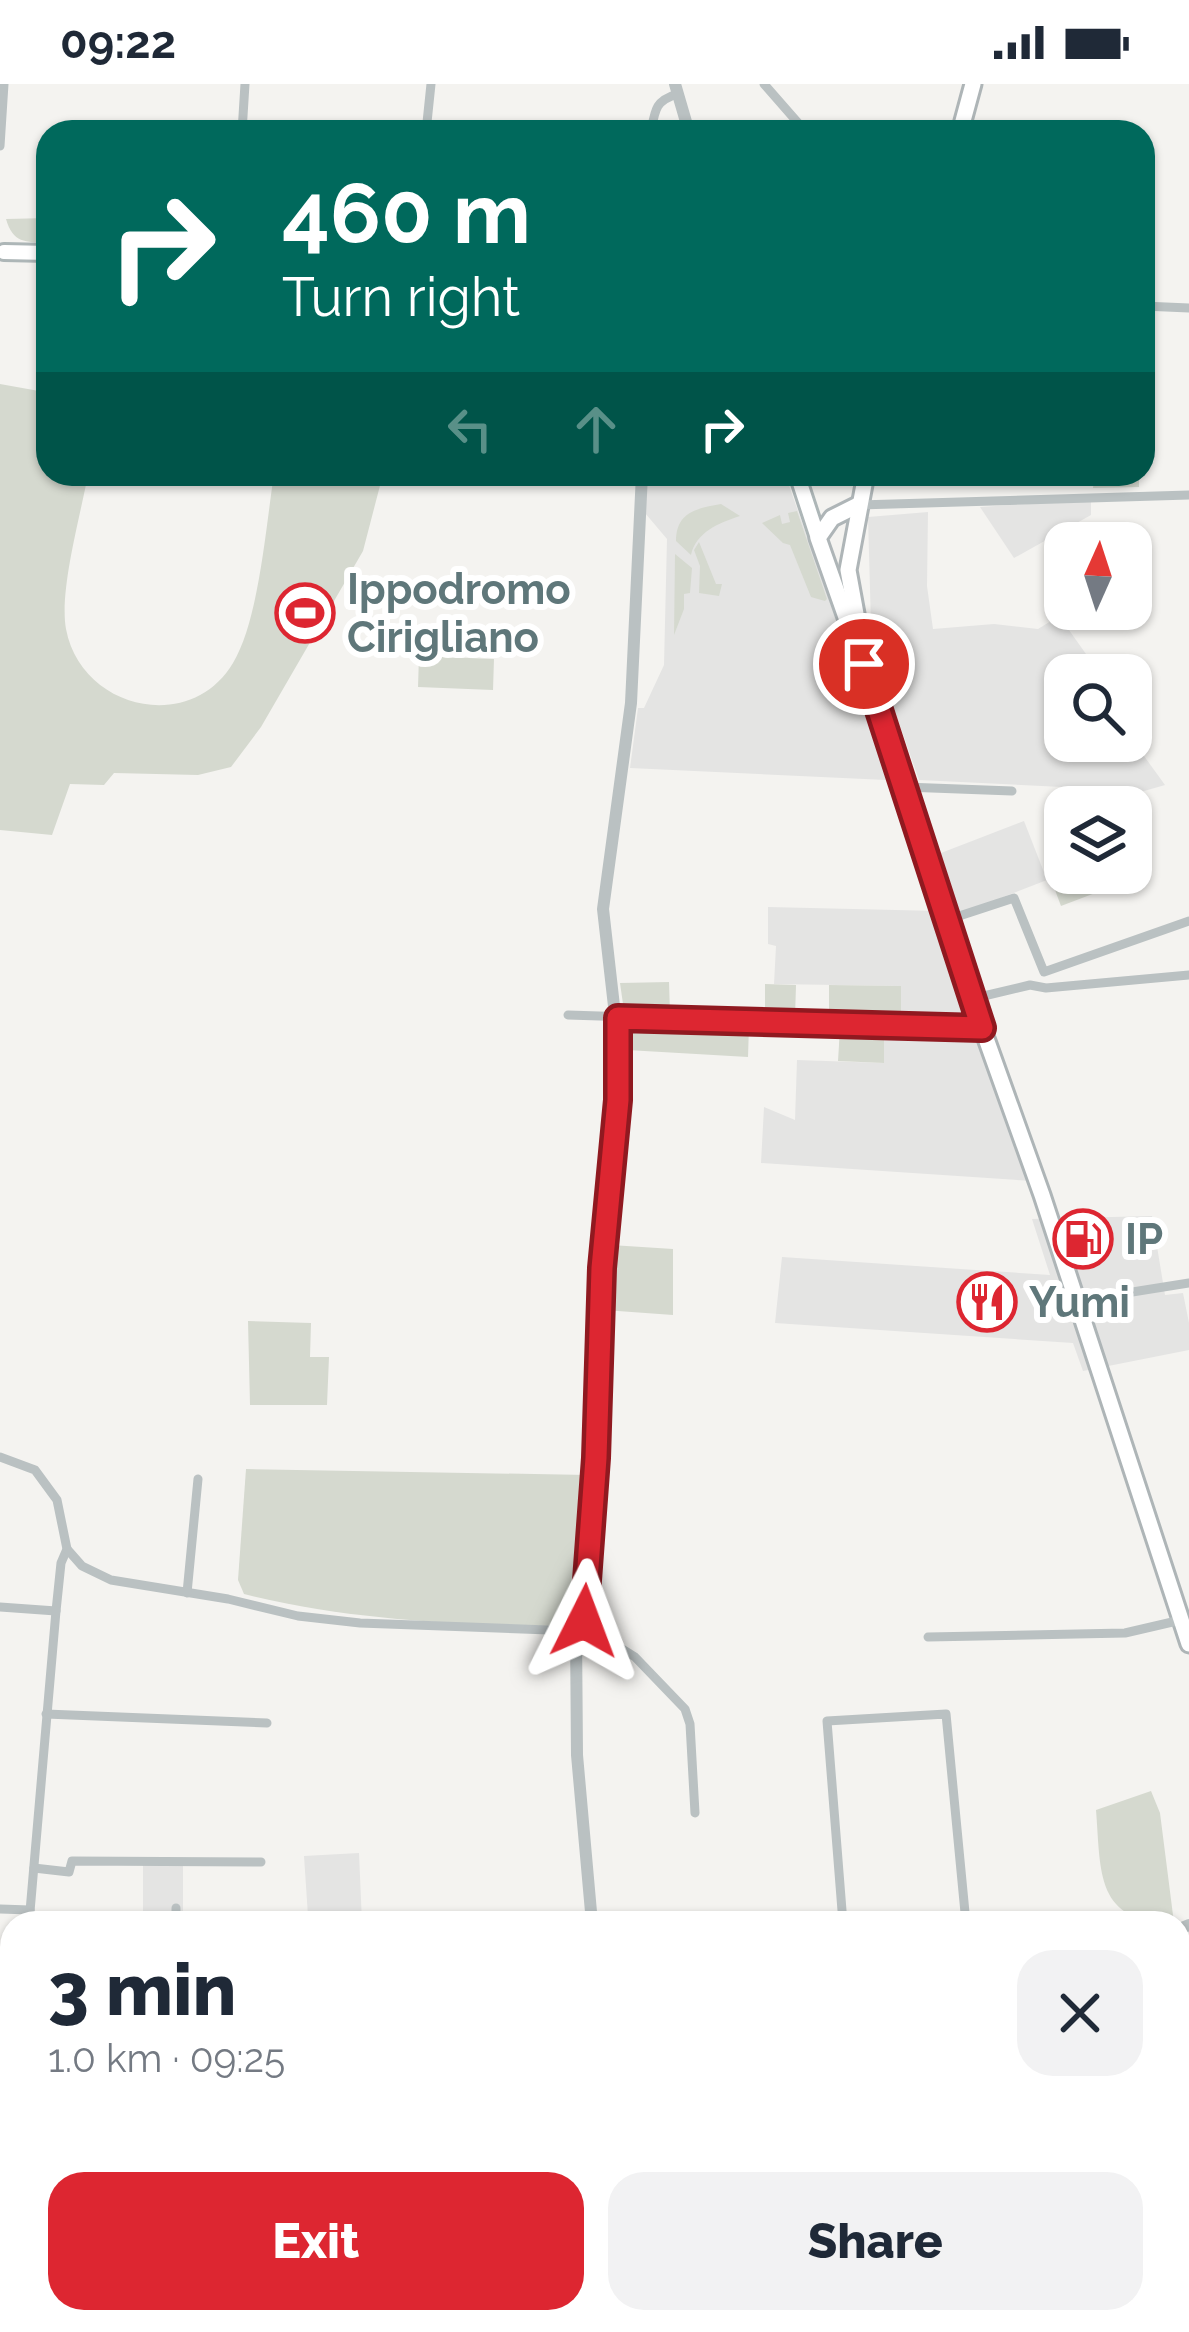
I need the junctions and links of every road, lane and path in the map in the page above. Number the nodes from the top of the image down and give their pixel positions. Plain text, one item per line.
1 (4, 84) edge
2 (245, 84) edge
3 (431, 84) edge
4 (764, 84) edge
5 (973, 84) edge
6 (676, 89) edge
7 (1, 105) edge
8 (243, 120) edge
9 (427, 120) edge
10 (654, 120) edge
11 (685, 120) edge
12 (796, 120) edge
13 (963, 120) edge
14 (0, 146) edge
15 (1, 252) edge
16 (36, 253) edge
17 (1155, 307) edge
18 (1189, 308) edge
19 (641, 486) edge
20 (801, 486) edge
21 (863, 486) edge
22 (1189, 495) edge
23 (858, 505) junction
24 (890, 506) junction
25 (807, 507) junction
26 (832, 518) junction
27 (818, 538) junction
28 (853, 545) junction
29 (848, 570) junction
30 (831, 574) junction
31 (864, 664) junction
32 (905, 787) junction
33 (1012, 791) dead end
34 (944, 921) junction
35 (1189, 921) edge
36 (1189, 974) edge
37 (971, 999) junction
38 (568, 1015) dead end
39 (618, 1018) junction
40 (982, 1028) junction
41 (1189, 1282) edge
42 (1076, 1301) junction
43 (0, 1457) edge
44 (198, 1479) dead end
45 (68, 1549) junction
46 (187, 1593) junction
47 (0, 1607) edge
48 (56, 1611) junction
49 (1181, 1620) junction
50 (576, 1631) junction
51 (928, 1637) dead end
52 (1189, 1644) edge
53 (46, 1714) junction
54 (267, 1723) dead end
55 (695, 1813) dead end
56 (261, 1862) dead end
57 (34, 1868) junction
58 (0, 1909) edge
59 (30, 1910) joint
60 (591, 1911) edge
61 (842, 1911) edge
62 (965, 1911) edge

1 - 7 street
2 - 8 street
3 - 9 street
4 - 12 street
5 - 13 main road
6 - 10 street
6 - 11 street
7 - 14 street
15 - 16 main road
17 - 18 street
19 - 39 street
20 - 25 main road
21 - 23 main road
22 - 24 street
23 - 24 street
23 - 26 main road
23 - 28 main road
24 - 28 street
25 - 26 main road
25 - 27 main road
26 - 27 main road
26 - 28 main road
27 - 30 main road
28 - 29 main road
29 - 30 main road
29 - 31 main road
30 - 31 main road
31 - 32 main road
32 - 33 street
32 - 34 main road
34 - 35 street
34 - 37 main road
36 - 37 street
37 - 40 main road
38 - 39 street
39 - 40 street
39 - 50 street
40 - 42 main road
41 - 42 street
42 - 49 main road
43 - 45 street
44 - 46 street
45 - 46 street
45 - 48 street
46 - 50 street
47 - 48 street
48 - 53 street
49 - 51 street
49 - 52 main road
50 - 55 street
50 - 60 street
53 - 54 street
53 - 57 street
56 - 57 street
57 - 59 street
58 - 59 street
61 - 62 street

